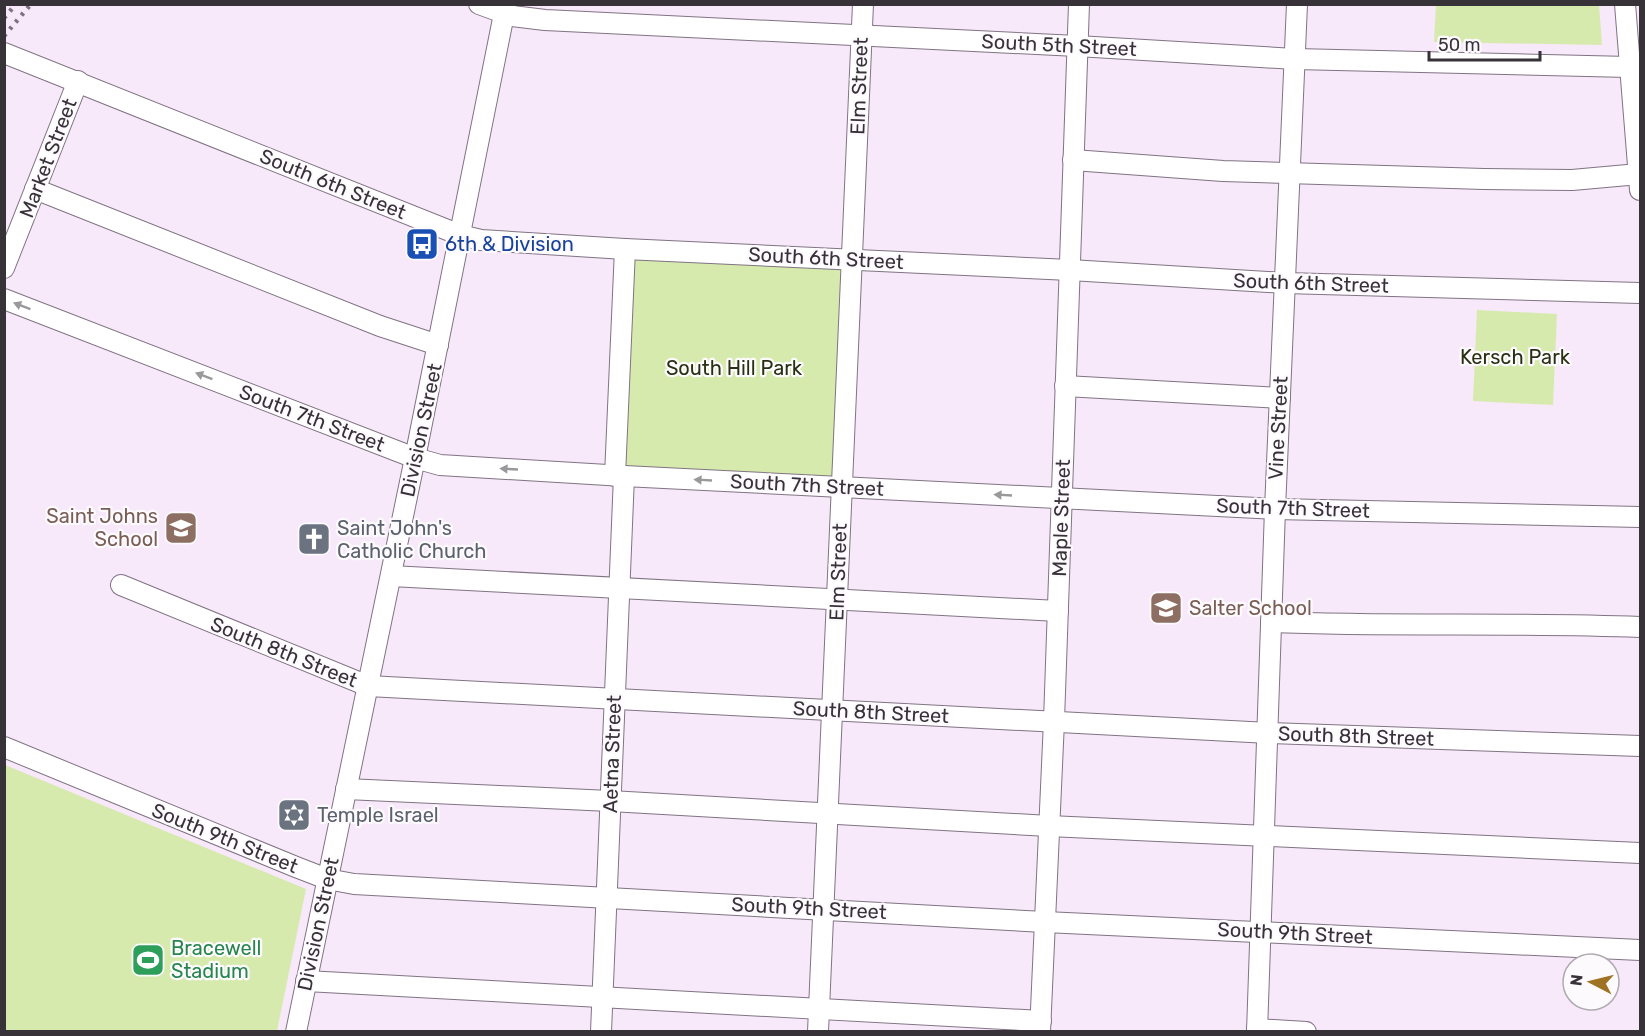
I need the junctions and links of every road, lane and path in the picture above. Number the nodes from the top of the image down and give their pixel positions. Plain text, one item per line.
1 (479, 4) edge
2 (862, 4) edge
3 (1079, 4) edge
4 (1297, 4) edge
5 (1625, 4) edge
6 (505, 9) edge
7 (861, 35) junction
8 (1077, 46) junction
9 (4, 53) edge
10 (1295, 59) junction
11 (1635, 65) edge
12 (78, 81) junction
13 (1073, 160) junction
14 (1290, 174) junction
15 (1640, 182) edge
16 (35, 189) junction
17 (460, 235) junction
18 (625, 249) junction
19 (853, 259) junction
20 (4, 268) edge
21 (1070, 270) junction
22 (1285, 283) junction
23 (1641, 293) edge
24 (4, 299) edge
25 (438, 345) junction
26 (1065, 386) junction
27 (1280, 398) junction
28 (415, 458) junction
29 (619, 476) junction
30 (841, 487) junction
31 (1061, 497) junction
32 (1275, 509) junction
33 (1641, 517) edge
34 (391, 576) junction
35 (121, 585) dead end
36 (619, 587) junction
37 (837, 600) junction
38 (1058, 611) junction
39 (1271, 622) junction
40 (1641, 627) edge
41 (368, 686) junction
42 (614, 700) junction
43 (832, 710) junction
44 (1054, 721) junction
45 (1269, 733) junction
46 (1641, 746) edge
47 (4, 747) edge
48 (346, 789) junction
49 (610, 801) junction
50 (827, 813) junction
51 (1049, 826) junction
52 (1263, 836) junction
53 (1641, 853) edge
54 (327, 879) junction
55 (607, 897) junction
56 (823, 909) junction
57 (1045, 922) junction
58 (1260, 932) junction
59 (1641, 950) edge
60 (306, 981) junction
61 (602, 997) junction
62 (819, 1009) junction
63 (1041, 1026) edge
64 (1257, 1030) edge
65 (296, 1032) edge
66 (601, 1032) edge
67 (818, 1032) edge
68 (1306, 1032) edge

1 - 6 street, South 5th Street
2 - 7 street, Elm Street
3 - 8 street, Maple Street
4 - 10 street, Vine Street
5 - 11 street
6 - 7 street, South 5th Street
6 - 17 street, Division Street
7 - 8 street, South 5th Street
7 - 19 street, Elm Street
8 - 10 street, South 5th Street
8 - 13 street, Maple Street
9 - 12 street, South 6th Street
10 - 11 street, South 5th Street
10 - 14 street, Vine Street
11 - 15 street
12 - 16 street, Market Street
12 - 17 street, South 6th Street
13 - 14 street
13 - 21 street, Maple Street
14 - 15 street
14 - 22 street, Vine Street
16 - 20 street, Market Street
16 - 25 street
17 - 18 street, South 6th Street
17 - 25 street, Division Street
18 - 19 street, South 6th Street
18 - 29 street, Aetna Street
19 - 21 street, South 6th Street
19 - 30 street, Elm Street
21 - 22 street, South 6th Street
21 - 26 street, Maple Street
22 - 23 street, South 6th Street
22 - 27 street, Vine Street
28 -> 24 street, South 7th Street
25 - 28 street, Division Street
26 - 27 street
26 - 31 street, Maple Street
27 - 32 street, Vine Street
29 -> 28 street, South 7th Street
28 - 34 street, Division Street
30 -> 29 street, South 7th Street
29 - 36 street, Aetna Street
31 -> 30 street, South 7th Street
30 - 37 street, Elm Street
31 - 32 street, South 7th Street
31 - 38 street, Maple Street
32 - 33 street, South 7th Street
32 - 39 street, Vine Street
34 - 36 street
34 - 41 street, Division Street
35 - 41 street, South 8th Street
36 - 37 street
36 - 42 street, Aetna Street
37 - 38 street
37 - 43 street, Elm Street
38 - 44 street, Maple Street
39 - 40 street
39 - 45 street, Vine Street
41 - 42 street, South 8th Street
41 - 48 street, Division Street
42 - 43 street, South 8th Street
42 - 49 street, Aetna Street
43 - 44 street, South 8th Street
43 - 50 street, Elm Street
44 - 45 street, South 8th Street
44 - 51 street, Maple Street
45 - 46 street, South 8th Street
45 - 52 street, Vine Street
47 - 54 street, South 9th Street
48 - 49 street
48 - 54 street, Division Street
49 - 50 street
49 - 55 street, Aetna Street
50 - 51 street
50 - 56 street, Elm Street
51 - 52 street
51 - 57 street, Maple Street
52 - 53 street
52 - 58 street, Vine Street
54 - 55 street, South 9th Street
54 - 60 street, Division Street
55 - 56 street, South 9th Street
55 - 61 street, Aetna Street
56 - 57 street, South 9th Street
56 - 62 street, Elm Street
57 - 58 street, South 9th Street
57 - 63 street, Maple Street
58 - 59 street, South 9th Street
58 - 64 street, Vine Street
60 - 61 street
60 - 65 street, Division Street
61 - 62 street
61 - 66 street, Aetna Street
62 - 63 street
62 - 67 street, Elm Street
64 - 68 street

